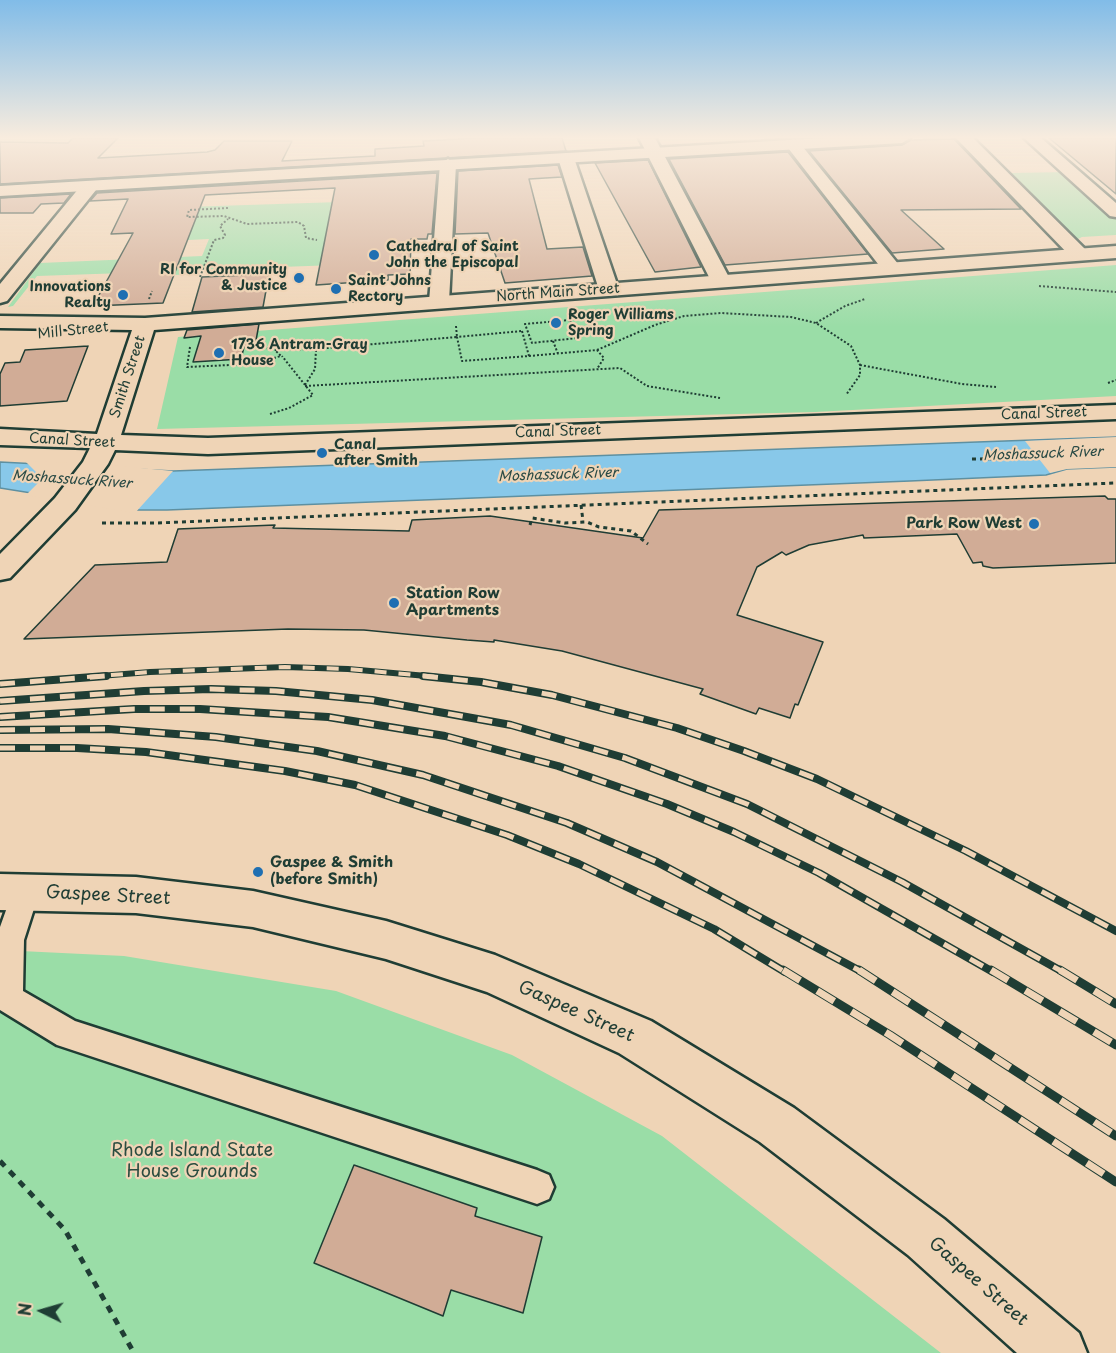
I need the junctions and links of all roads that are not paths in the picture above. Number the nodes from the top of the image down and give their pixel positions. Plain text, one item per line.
1 (78, 201) edge
2 (446, 201) edge
3 (580, 201) edge
4 (680, 201) edge
5 (838, 201) edge
6 (1027, 201) edge
7 (1104, 201) edge
8 (1116, 212) edge
9 (1116, 252) edge
10 (1080, 255) junction
11 (892, 269) junction
12 (721, 281) junction
13 (609, 290) junction
14 (0, 297) edge
15 (439, 302) junction
16 (0, 322) edge
17 (145, 324) junction
18 (0, 339) edge
19 (1116, 411) edge
20 (0, 437) edge
21 (100, 454) junction
22 (0, 571) edge
23 (13, 892) edge
24 (537, 1188) dead end
25 (1059, 1353) edge

1 - 14 street
2 - 15 street
3 - 13 street
4 - 12 street
5 - 11 street
6 - 10 street
7 - 8 street
9 - 10 street, North Main Street
10 - 11 street, North Main Street
11 - 12 street, North Main Street
12 - 13 street, North Main Street
13 - 15 street, North Main Street
15 - 17 street, North Main Street
16 - 17 street, North Main Street
17 - 18 street, Mill Street
17 - 21 street, Smith Street
19 - 21 street, Canal Street
20 - 21 street, Canal Street
21 - 22 street, Smith Street
23 - 24 lane
23 - 25 street, Gaspee Street

